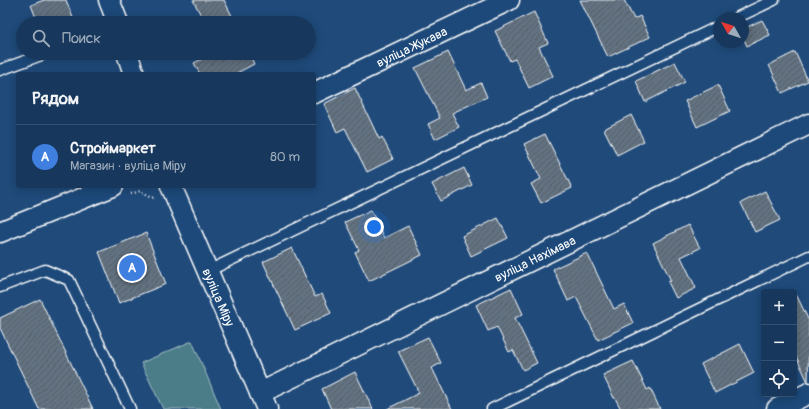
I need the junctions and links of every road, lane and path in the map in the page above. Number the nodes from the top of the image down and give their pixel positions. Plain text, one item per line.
1 (109, 0) edge
2 (509, 0) edge
3 (774, 0) edge
4 (483, 6) edge
5 (749, 12) edge
6 (115, 16) edge
7 (713, 29) edge
8 (28, 60) edge
9 (129, 60) edge
10 (0, 70) edge
11 (133, 72) edge
12 (316, 92) edge
13 (809, 124) edge
14 (172, 188) edge
15 (119, 191) edge
16 (154, 198) dead end
17 (0, 232) edge
18 (809, 256) edge
19 (208, 271) junction
20 (0, 287) edge
21 (809, 393) edge
22 (264, 401) edge
23 (130, 409) edge
24 (492, 409) edge
25 (777, 409) edge

1 - 6 street
2 - 4 street, вуліца Жукава
3 - 5 lane
4 - 12 street, вуліца Жукава
7 - 19 lane
8 - 10 lane
9 - 11 street
13 - 22 street, вуліца Нахімава
14 - 19 street, вуліца Міру
15 - 16 path
15 - 17 street
18 - 24 lane
19 - 22 street, вуліца Міру
20 - 23 lane
21 - 25 street

